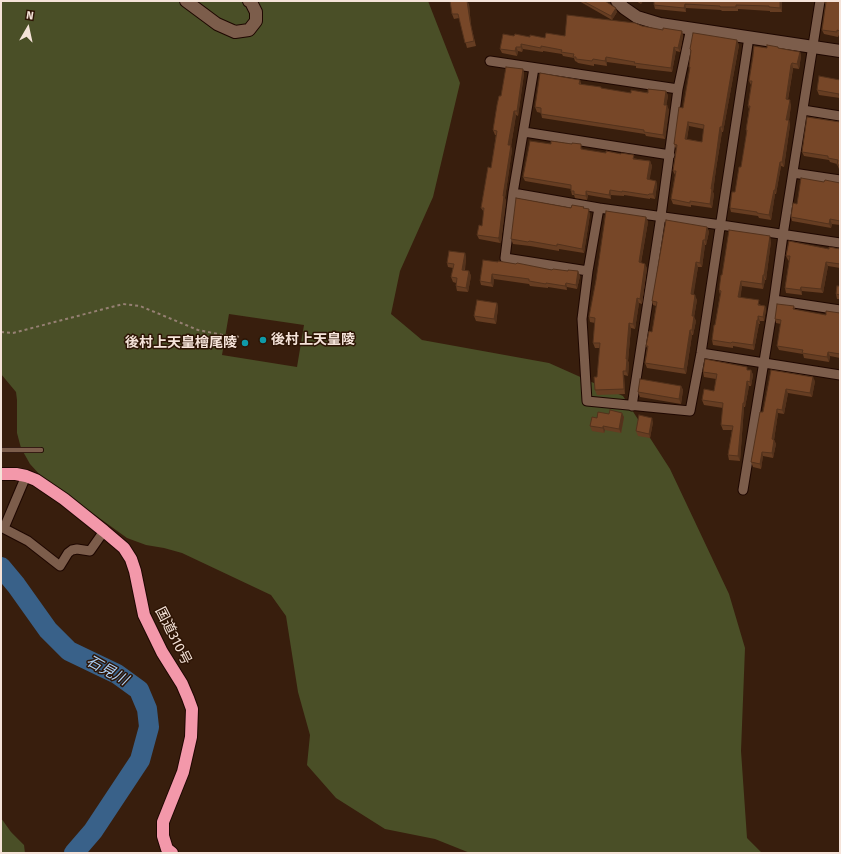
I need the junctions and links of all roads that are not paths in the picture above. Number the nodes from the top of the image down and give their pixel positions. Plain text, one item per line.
1 (186, 1) edge
2 (249, 1) edge
3 (617, 1) edge
4 (820, 1) edge
5 (691, 28) junction
6 (749, 37) junction
7 (813, 47) junction
8 (840, 51) edge
9 (490, 61) dead end
10 (534, 68) junction
11 (678, 89) junction
12 (803, 110) junction
13 (840, 116) edge
14 (524, 132) junction
15 (670, 156) junction
16 (793, 173) junction
17 (840, 180) edge
18 (514, 193) junction
19 (599, 208) junction
20 (661, 216) junction
21 (721, 225) junction
22 (783, 235) junction
23 (840, 243) edge
24 (588, 271) junction
25 (774, 300) junction
26 (840, 310) edge
27 (701, 353) junction
28 (763, 363) junction
29 (840, 375) edge
30 (632, 406) junction
31 (1, 450) edge
32 (41, 450) dead end
33 (1, 474) edge
34 (26, 476) junction
35 (743, 490) dead end
36 (3, 527) edge
37 (104, 531) junction
38 (172, 853) edge

1 - 2 street
3 - 5 street
4 - 7 street
5 - 6 street
5 - 11 street
6 - 7 street
6 - 21 street
7 - 8 street
7 - 12 street
9 - 10 street
10 - 11 street
10 - 14 street
11 - 15 street
12 - 13 street
12 - 16 street
14 - 15 street
14 - 18 street
15 - 20 street
16 - 17 street
16 - 22 street
18 - 19 street
18 - 24 street
19 - 20 street
19 - 24 street
20 - 21 street
20 - 30 street
21 - 22 street
21 - 27 street
22 - 23 street
22 - 25 street
24 - 30 street
25 - 26 street
25 - 28 street
27 - 28 street
27 - 30 street
28 - 29 street
28 - 35 street
31 - 32 lane
33 - 34 highway, 国道310号
34 - 36 street
34 - 37 highway, 国道310号
36 - 37 street
37 - 38 highway, 国道310号

